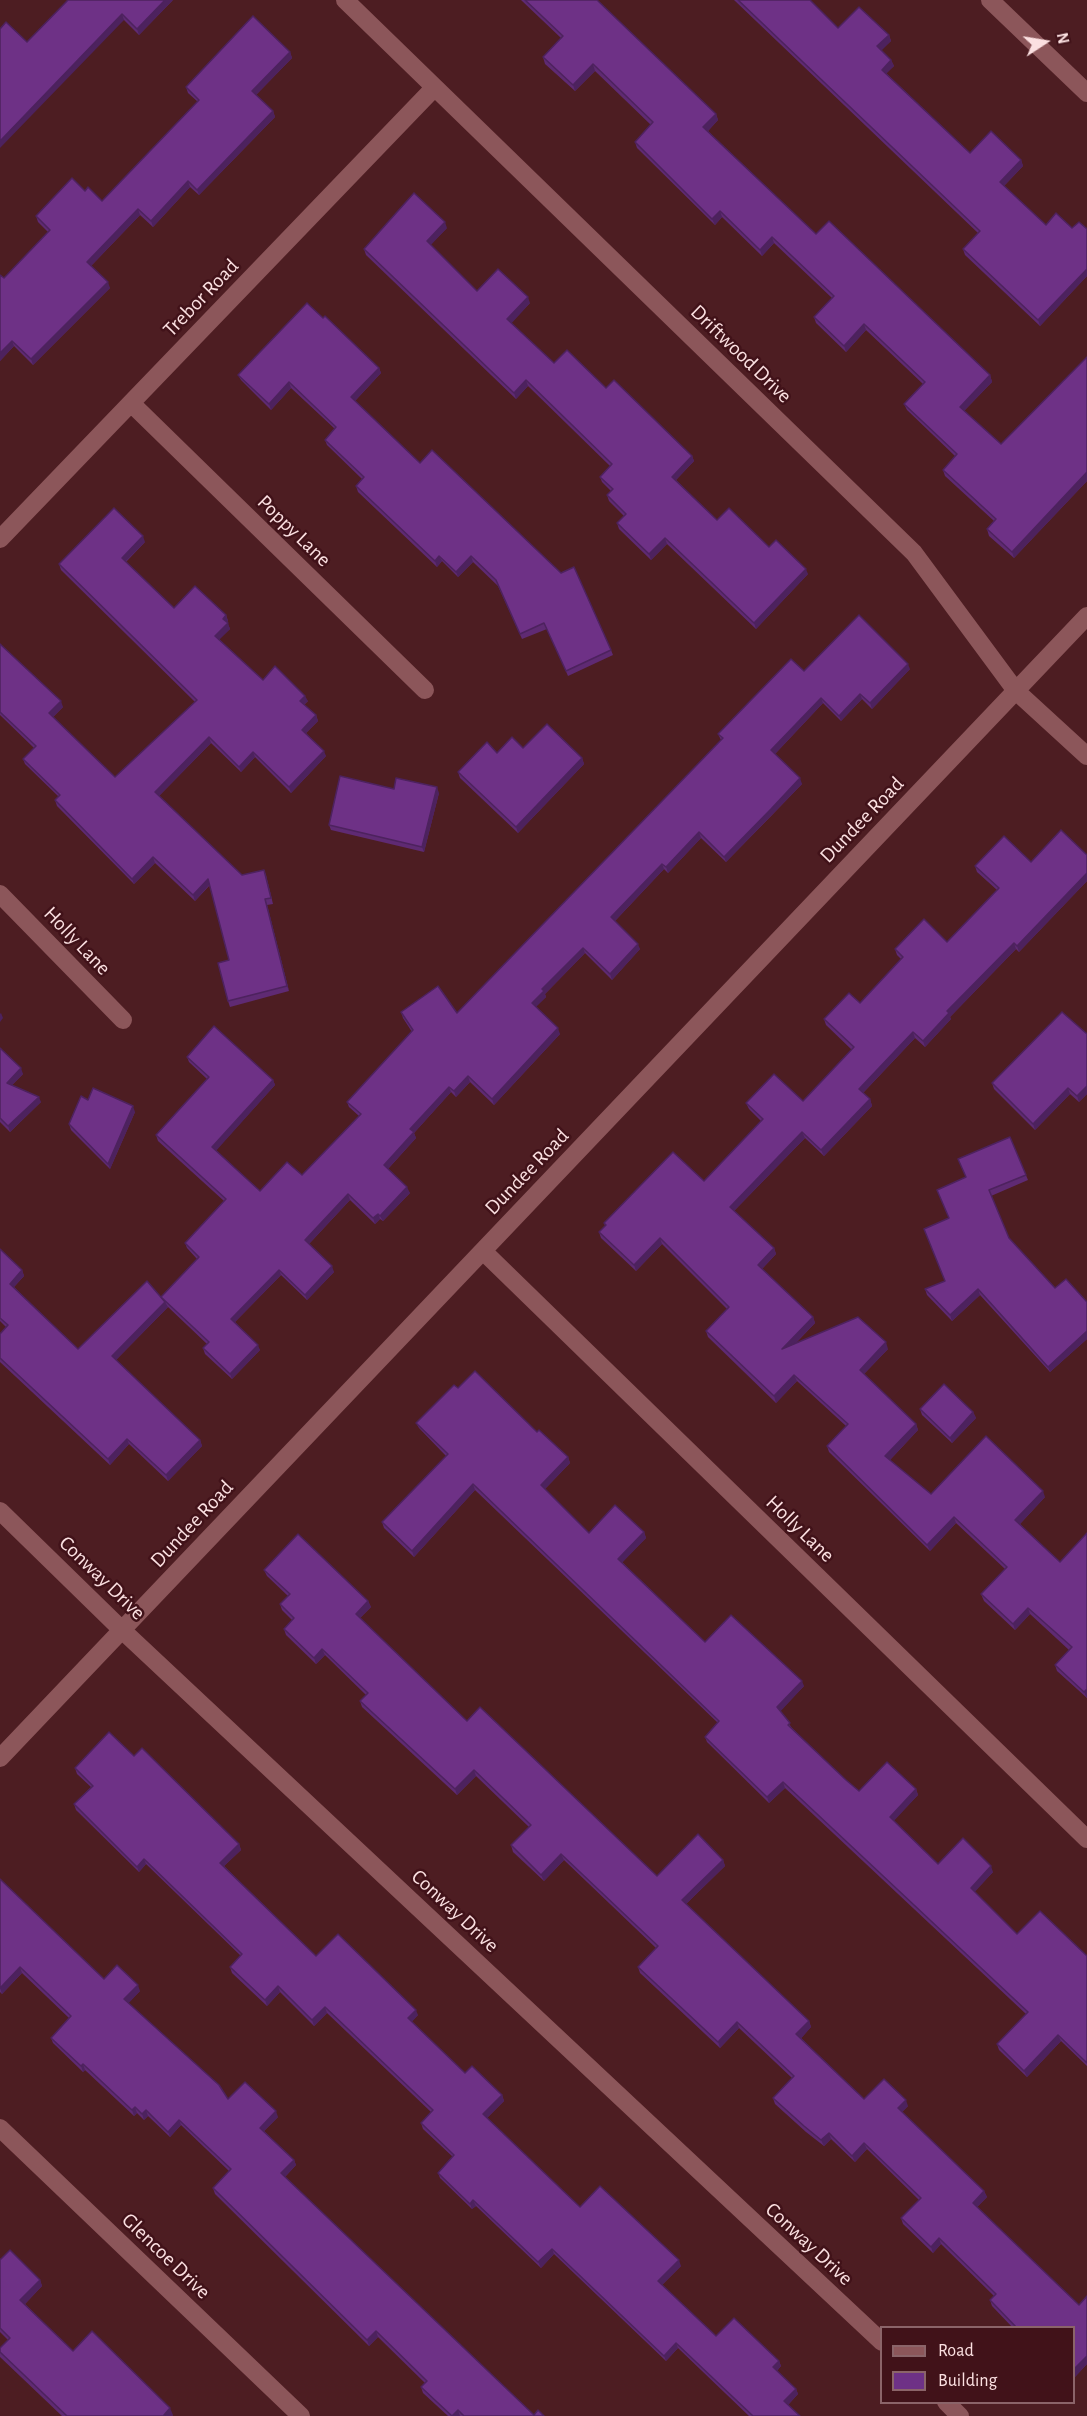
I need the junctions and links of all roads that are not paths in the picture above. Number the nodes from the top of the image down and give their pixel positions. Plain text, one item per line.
1 (345, 0) edge
2 (990, 0) edge
3 (434, 88) junction
4 (1087, 93) edge
5 (132, 404) junction
6 (0, 539) edge
7 (1087, 616) edge
8 (425, 690) dead end
9 (1016, 691) junction
10 (1087, 756) edge
11 (0, 894) edge
12 (123, 1020) dead end
13 (483, 1251) junction
14 (0, 1511) edge
15 (122, 1630) junction
16 (0, 1758) edge
17 (1087, 1839) edge
18 (0, 2128) edge
19 (880, 2340) edge
20 (947, 2404) edge
21 (301, 2416) edge
22 (960, 2416) edge

1 - 3 street, Driftwood Drive
2 - 4 street
3 - 5 street, Trebor Road
3 - 9 street, Driftwood Drive
5 - 6 street, Trebor Road
5 - 8 street, Poppy Lane
7 - 9 street, Dundee Road
9 - 10 street, Driftwood Drive
9 - 13 street, Dundee Road
11 - 12 street, Holly Lane
13 - 15 street, Dundee Road
13 - 17 street, Holly Lane
14 - 15 street, Conway Drive
15 - 16 street, Dundee Road
15 - 19 street, Conway Drive
18 - 21 street, Glencoe Drive
20 - 22 street

